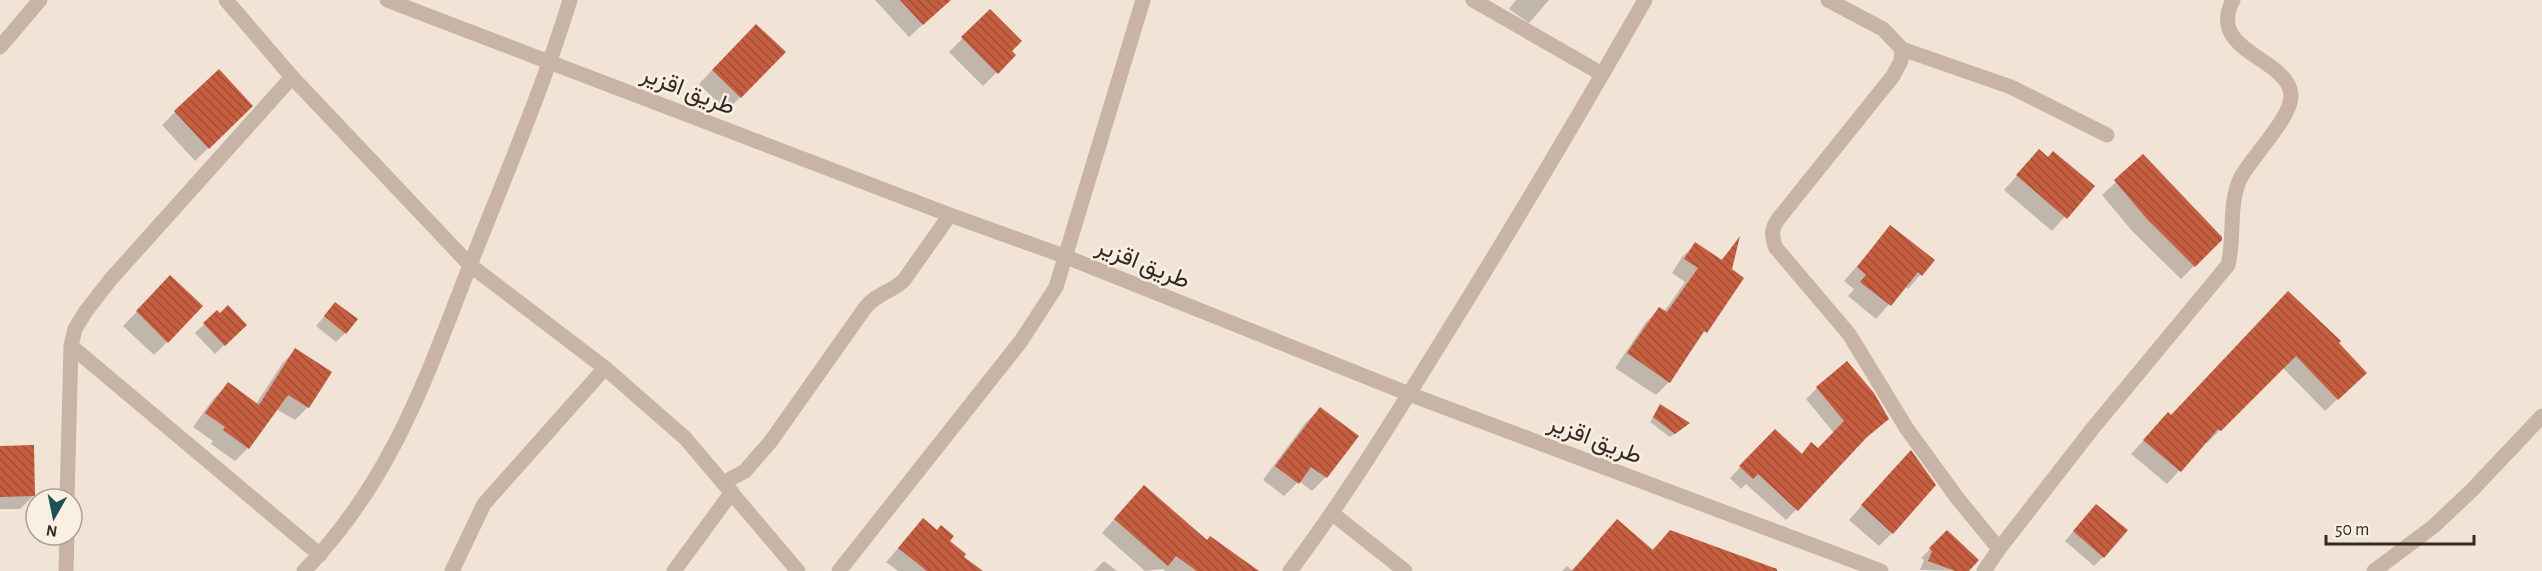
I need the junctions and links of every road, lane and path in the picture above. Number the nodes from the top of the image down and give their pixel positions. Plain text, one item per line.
1 (40, 0) edge
2 (226, 0) edge
3 (387, 0) edge
4 (570, 0) edge
5 (1143, 0) edge
6 (1473, 0) edge
7 (1645, 0) edge
8 (1828, 0) edge
9 (2233, 0) edge
10 (0, 47) edge
11 (1902, 49) junction
12 (550, 63) junction
13 (1602, 75) junction
14 (292, 77) junction
15 (2107, 135) dead end
16 (950, 215) junction
17 (1064, 256) junction
18 (470, 265) junction
19 (71, 346) junction
20 (604, 368) junction
21 (1409, 394) junction
22 (2542, 416) edge
23 (67, 487) edge
24 (728, 487) junction
25 (1333, 514) junction
26 (67, 547) edge
27 (1999, 549) junction
28 (320, 555) junction
29 (66, 571) edge
30 (304, 571) edge
31 (452, 571) edge
32 (674, 571) edge
33 (798, 571) edge
34 (839, 571) edge
35 (1290, 571) edge
36 (1405, 571) edge
37 (1881, 571) edge
38 (1984, 571) edge
39 (2374, 571) edge

1 - 10 street
2 - 14 street
3 - 12 street, طريق اقزير
4 - 12 street
5 - 17 street
6 - 13 street
7 - 13 street
8 - 11 street
9 - 27 street
11 - 15 street
11 - 27 street
12 - 16 street, طريق اقزير
12 - 18 street
13 - 21 street
14 - 18 street
14 - 19 street
16 - 17 street, طريق اقزير
16 - 24 street
17 - 21 street, طريق اقزير
17 - 34 street
18 - 20 street
18 - 28 street
19 - 23 street
19 - 28 street
20 - 24 street
20 - 31 street
21 - 25 street
21 - 37 street, طريق اقزير
22 - 39 street
24 - 32 street
24 - 33 street
25 - 35 street
25 - 36 street
26 - 29 street
27 - 38 street
28 - 30 street

